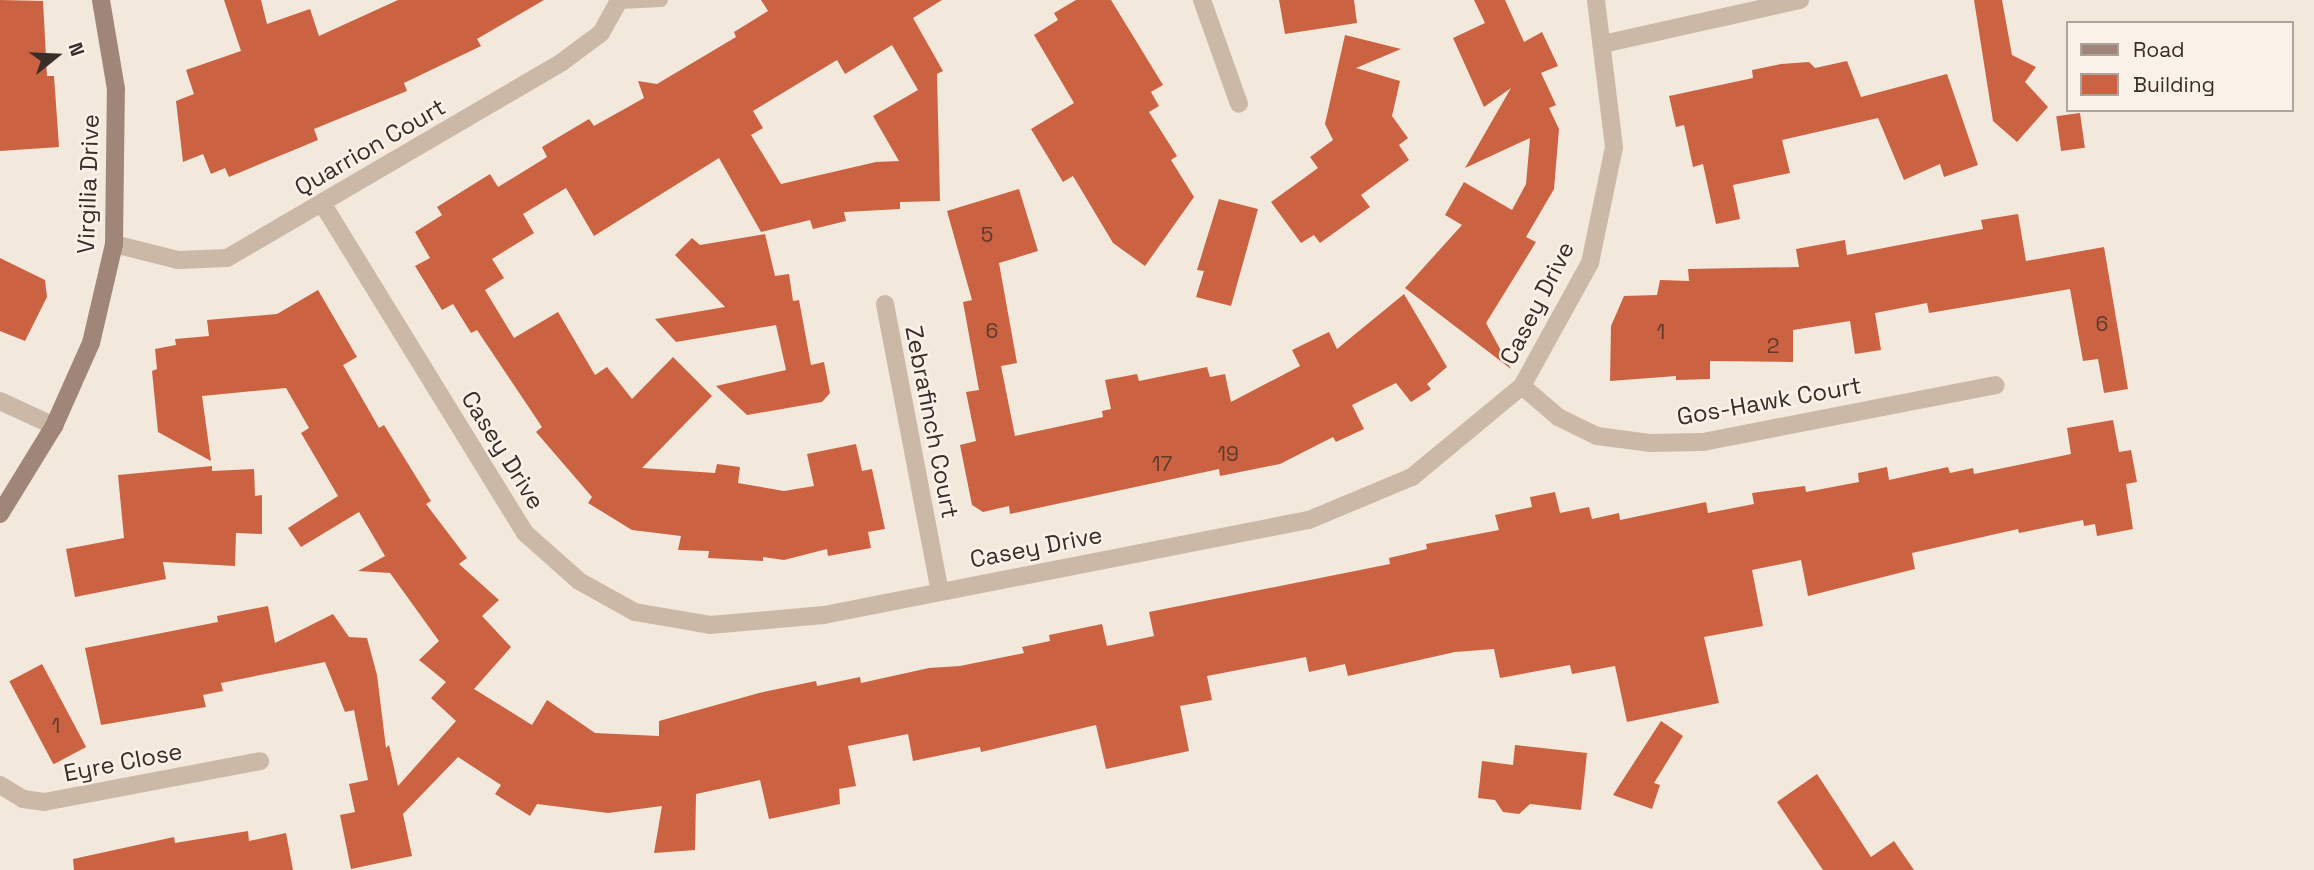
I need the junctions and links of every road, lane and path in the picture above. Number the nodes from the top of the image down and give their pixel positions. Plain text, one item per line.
1 (101, 0) edge
2 (661, 0) edge
3 (1202, 0) edge
4 (1595, 0) edge
5 (1800, 0) edge
6 (619, 1) edge
7 (1603, 44) junction
8 (1239, 104) dead end
9 (322, 203) junction
10 (114, 244) junction
11 (885, 304) dead end
12 (1996, 385) dead end
13 (1522, 386) junction
14 (0, 401) edge
15 (54, 426) junction
16 (0, 514) edge
17 (940, 591) junction
18 (260, 761) dead end
19 (0, 785) edge

1 - 10 street, Virgilia Drive
2 - 6 lane, Quarrion Court
3 - 8 street
4 - 7 street, Casey Drive
5 - 7 street
6 - 9 street, Quarrion Court
7 - 13 street, Casey Drive
9 - 10 street, Quarrion Court
9 - 17 street, Casey Drive
10 - 15 street, Virgilia Drive
11 - 17 street, Zebrafinch Court
12 - 13 street, Gos-Hawk Court
13 - 17 street, Casey Drive
14 - 15 street
15 - 16 street, Virgilia Drive
18 - 19 street, Eyre Close

